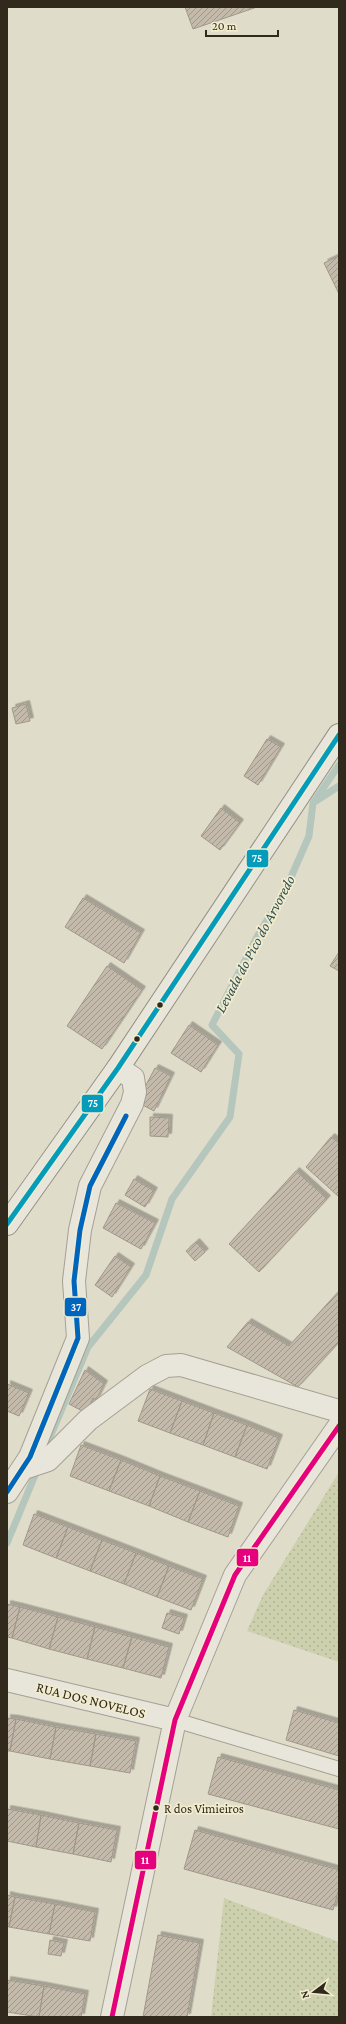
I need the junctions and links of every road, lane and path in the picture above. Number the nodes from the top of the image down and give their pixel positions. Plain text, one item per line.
1 (339, 735) edge
2 (118, 1068) junction
3 (7, 1224) edge
4 (339, 1411) edge
5 (339, 1426) edge
6 (24, 1468) junction
7 (7, 1492) edge
8 (7, 1680) edge
9 (175, 1720) junction
10 (339, 1768) edge
11 (112, 2017) edge

1 - 2 street
2 - 3 street
2 - 6 street
4 - 6 street
5 - 9 street
6 - 7 street
8 - 9 street, RUA DOS NOVELOS
9 - 10 lane
9 - 11 street

